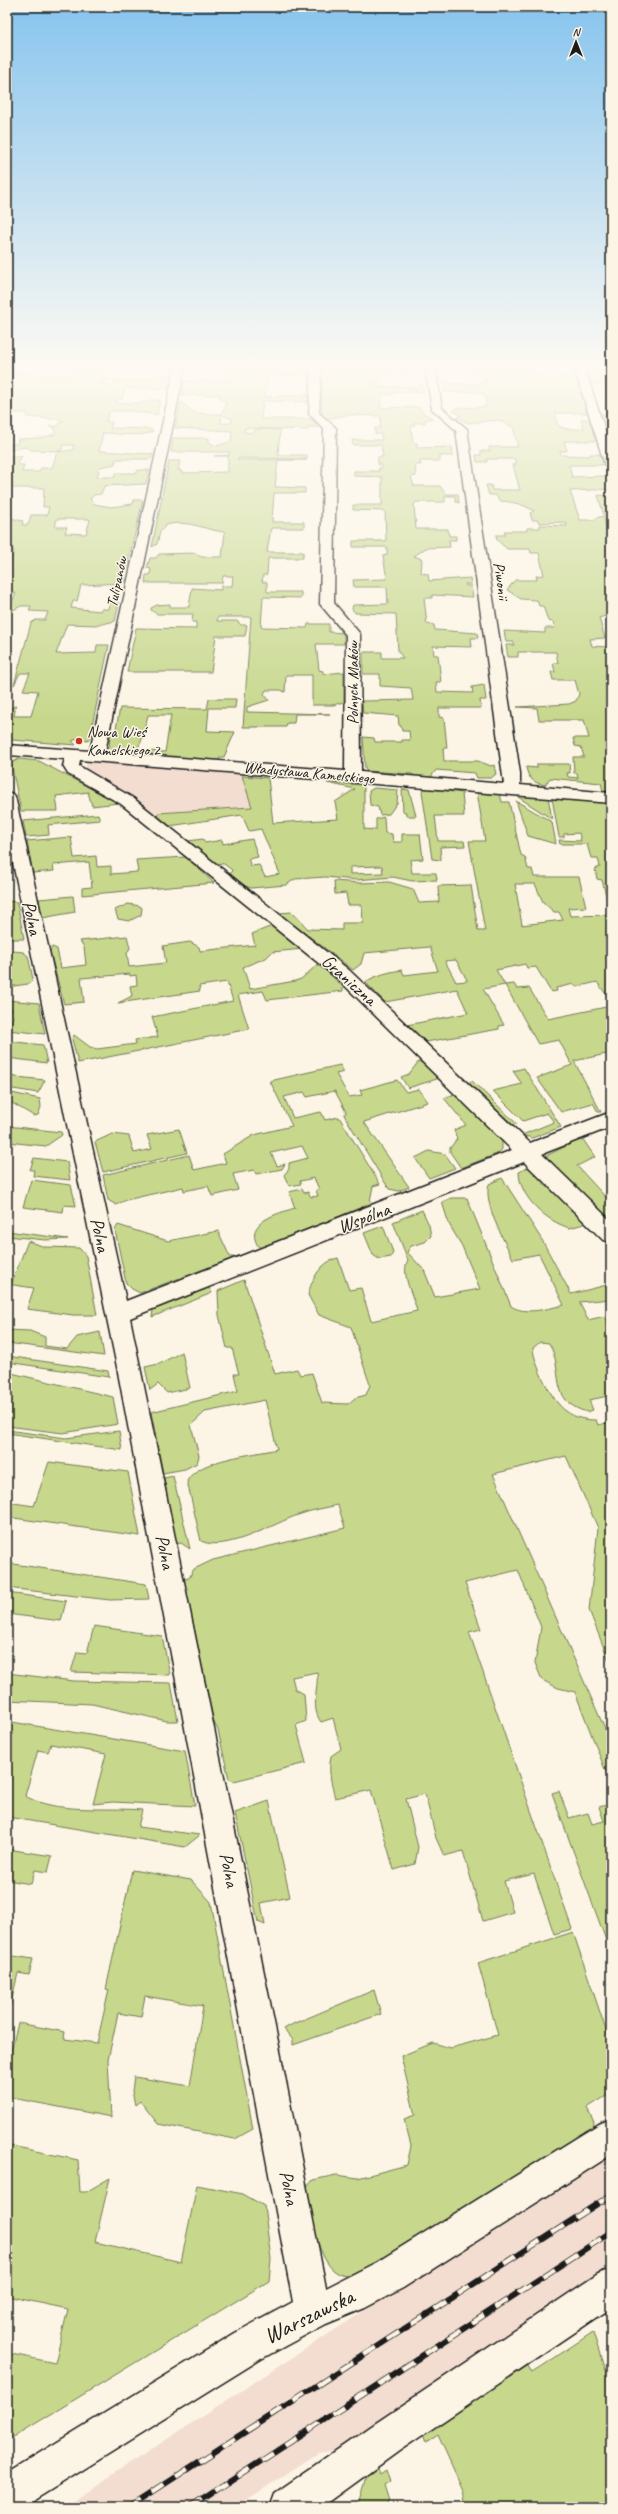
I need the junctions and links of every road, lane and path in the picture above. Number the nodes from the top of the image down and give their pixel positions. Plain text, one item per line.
1 (155, 484) edge
2 (329, 484) edge
3 (469, 484) edge
4 (7, 750) edge
5 (74, 754) junction
6 (97, 756) junction
7 (352, 776) junction
8 (512, 788) junction
9 (7, 796) edge
10 (611, 798) edge
11 (611, 1119) edge
12 (528, 1153) junction
13 (611, 1234) edge
14 (117, 1314) junction
15 (611, 2136) edge
16 (611, 2287) edge
17 (313, 2310) junction
18 (7, 2495) edge
19 (289, 2507) edge

1 - 6 street, Tulipanów
2 - 7 street, Polnych Maków
3 - 8 street, Piwonii
4 - 5 street, Władysława Kamelskiego
5 - 6 street, Władysława Kamelskiego
5 - 12 street, Graniczna
6 - 7 street, Władysława Kamelskiego
7 - 8 street, Władysława Kamelskiego
8 - 10 street, Władysława Kamelskiego
9 - 14 street, Polna
11 - 12 street, Wspólna
12 - 13 street, Graniczna
12 - 14 street, Wspólna
14 - 17 street, Polna
15 - 17 street, Warszawska
16 - 19 street
17 - 18 street, Warszawska

